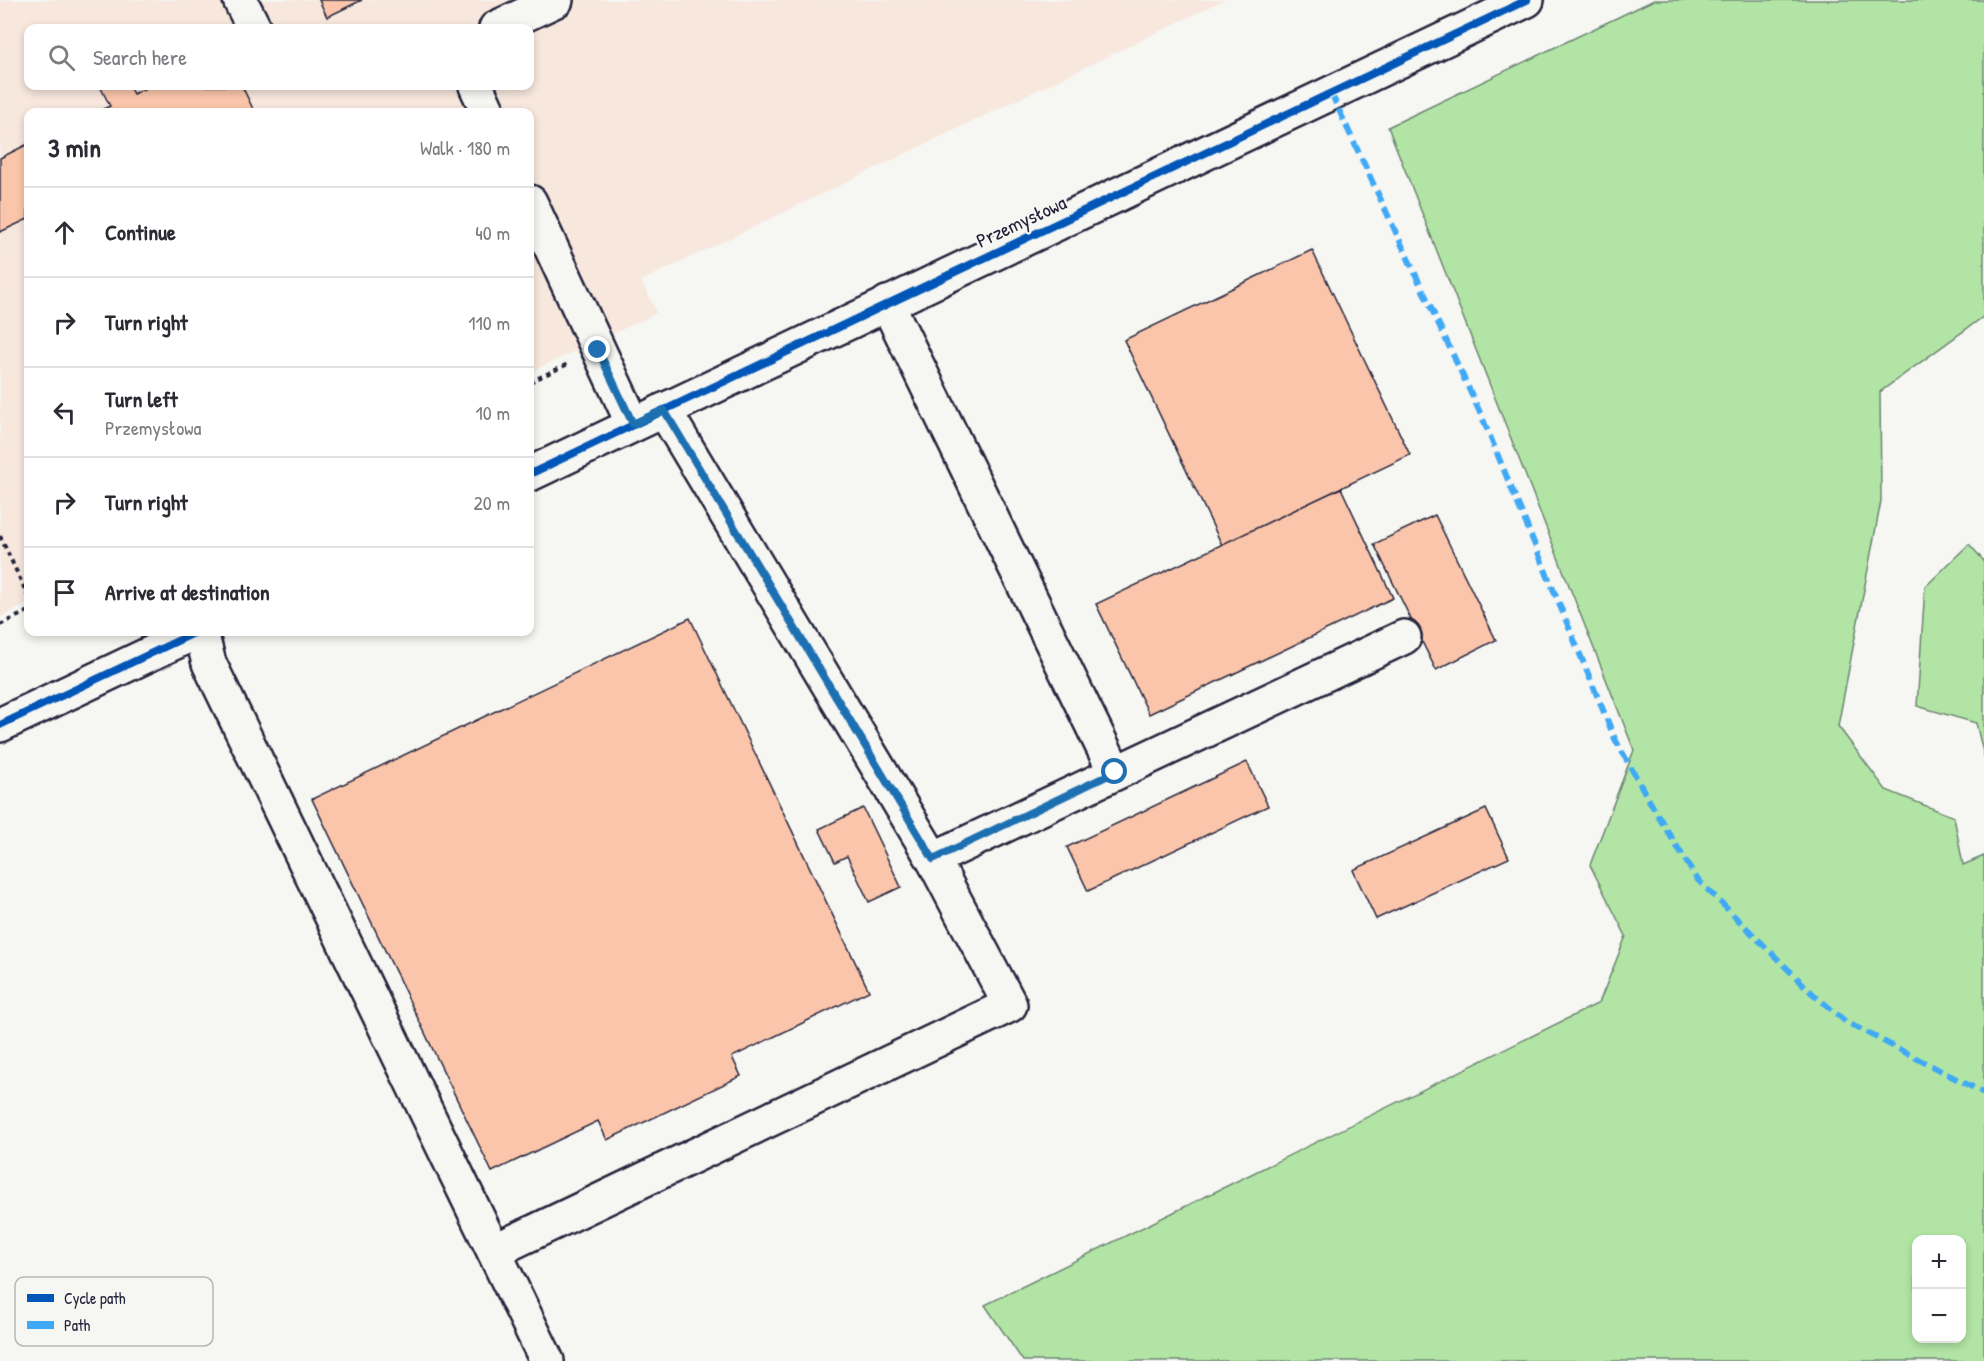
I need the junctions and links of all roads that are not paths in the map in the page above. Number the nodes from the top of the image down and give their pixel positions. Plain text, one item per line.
1 (240, 0) edge
2 (556, 0) edge
3 (1527, 0) edge
4 (252, 24) edge
5 (505, 24) edge
6 (478, 90) edge
7 (486, 108) edge
8 (534, 211) edge
9 (887, 303) junction
10 (664, 410) junction
11 (633, 424) junction
12 (534, 472) edge
13 (190, 636) edge
14 (200, 636) edge
15 (1404, 637) dead end
16 (0, 725) edge
17 (1115, 772) junction
18 (933, 859) junction
19 (494, 1251) junction
20 (547, 1361) edge

1 - 4 street
2 - 5 street
3 - 9 street, Przemysłowa
6 - 7 street
8 - 11 street
9 - 10 street, Przemysłowa
9 - 17 street
10 - 11 street, Przemysłowa
10 - 18 street
11 - 12 street, Przemysłowa
13 - 16 street
14 - 19 street
15 - 17 street
17 - 18 street
18 - 19 street
19 - 20 street

